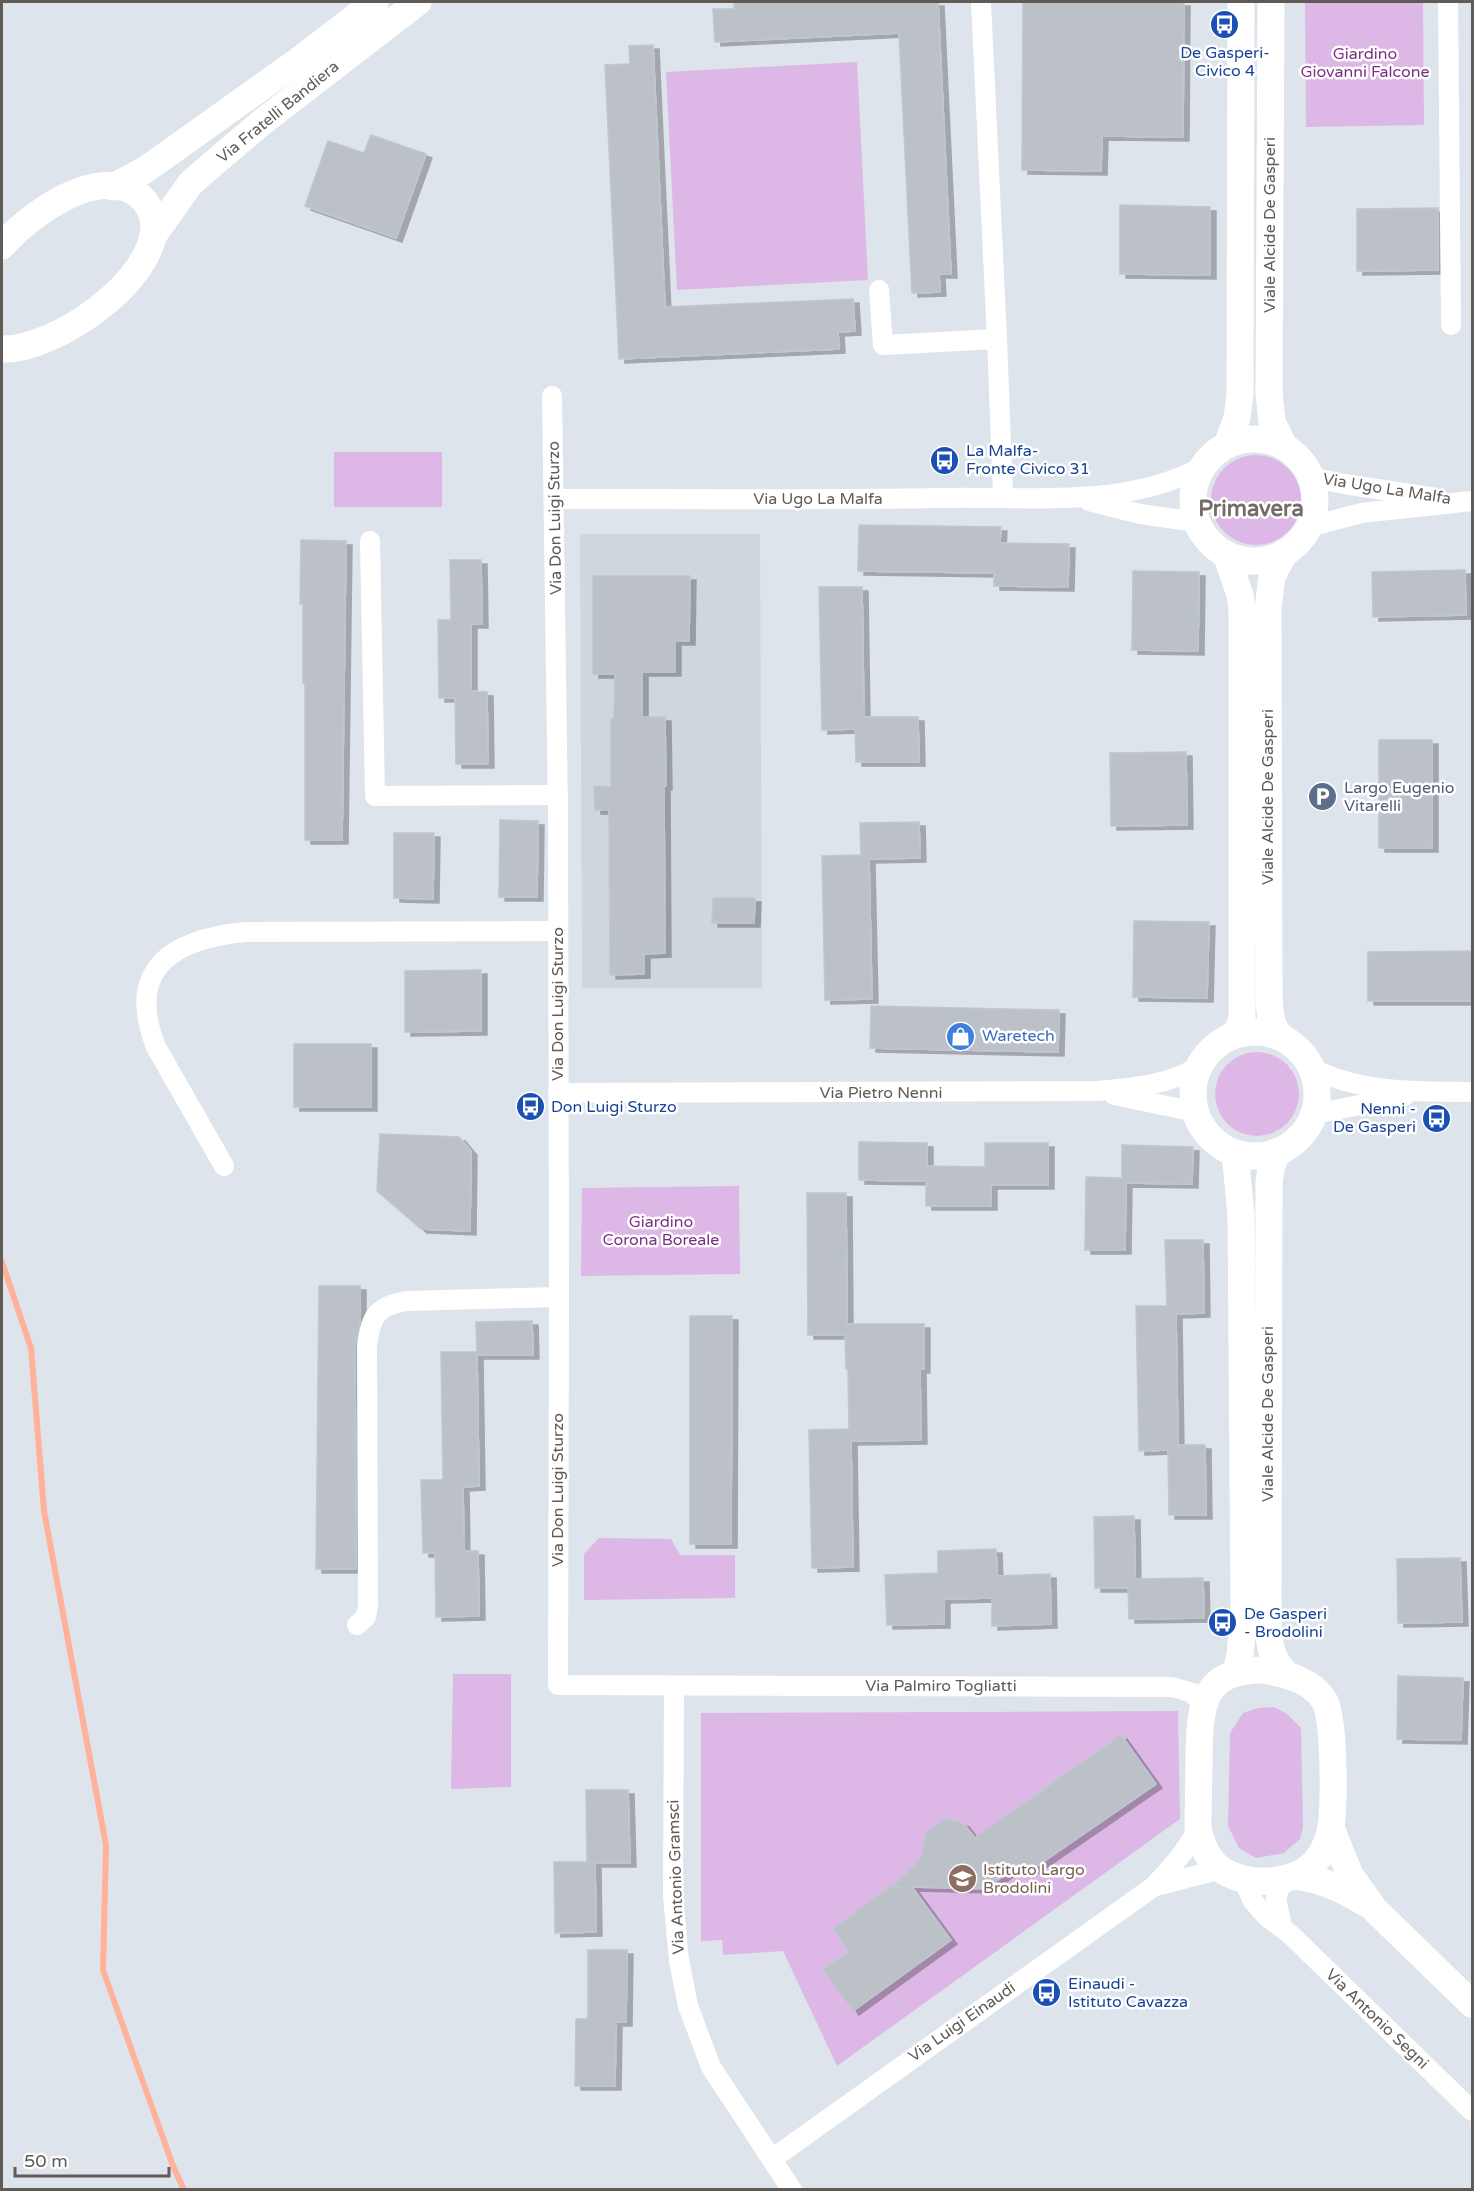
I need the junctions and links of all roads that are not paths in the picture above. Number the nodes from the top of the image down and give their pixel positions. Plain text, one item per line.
1 (375, 2) edge
2 (418, 2) edge
3 (981, 2) edge
4 (1241, 2) edge
5 (1271, 2) edge
6 (1448, 2) edge
7 (113, 187) junction
8 (153, 236) junction
9 (2, 246) edge
10 (879, 290) dead end
11 (1451, 325) dead end
12 (997, 339) junction
13 (2, 349) edge
14 (552, 396) dead end
15 (1227, 445) junction
16 (1284, 446) junction
17 (1202, 467) junction
18 (1311, 477) junction
19 (1003, 496) junction
20 (1080, 498) junction
21 (555, 499) junction
22 (1467, 501) edge
23 (1197, 522) junction
24 (1309, 527) junction
25 (370, 541) dead end
26 (1285, 552) junction
27 (1226, 554) junction
28 (558, 795) junction
29 (558, 931) junction
30 (1233, 1036) junction
31 (1284, 1039) junction
32 (1200, 1065) junction
33 (1312, 1068) junction
34 (1097, 1091) junction
35 (1426, 1092) junction
36 (1473, 1092) edge
37 (558, 1093) junction
38 (1196, 1112) junction
39 (1314, 1114) junction
40 (1278, 1151) junction
41 (1235, 1153) junction
42 (224, 1166) dead end
43 (559, 1297) junction
44 (357, 1625) dead end
45 (1236, 1672) junction
46 (1286, 1674) junction
47 (558, 1685) joint
48 (674, 1686) junction
49 (1202, 1705) junction
50 (1198, 1828) junction
51 (1330, 1828) junction
52 (1232, 1874) junction
53 (1289, 1877) junction
54 (1153, 1887) junction
55 (1375, 1910) junction
56 (1282, 1927) junction
57 (1473, 2004) edge
58 (1473, 2111) edge
59 (772, 2159) junction
60 (792, 2190) edge

1 - 7 street, Via Fratelli Bandiera
2 - 8 street, Via Fratelli Bandiera
3 - 12 street
4 - 15 street, Viale Alcide De Gasperi
5 - 16 street, Viale Alcide De Gasperi
6 - 11 street
7 - 8 street, Via Fratelli Bandiera
7 - 9 street, Via Fratelli Bandiera
8 - 13 street, Via Fratelli Bandiera
10 - 12 street
12 - 19 street
14 - 21 street, Via Don Luigi Sturzo
15 - 16 street
15 - 17 street
16 - 18 street
17 - 20 street, Via Ugo La Malfa
17 - 23 street
18 - 22 street, Via Ugo La Malfa
18 - 24 street
19 - 20 street, Via Ugo La Malfa
19 - 21 street, Via Ugo La Malfa
20 - 23 street, Via Ugo La Malfa
21 - 28 street, Via Don Luigi Sturzo
22 - 24 street, Via Ugo La Malfa
23 - 27 street
24 - 26 street
25 - 28 street
26 - 27 street
26 - 31 street, Viale Alcide De Gasperi
27 - 30 street, Viale Alcide De Gasperi
28 - 29 street, Via Don Luigi Sturzo
29 - 37 street, Via Don Luigi Sturzo
29 - 42 street
30 - 31 street
30 - 32 street
31 - 33 street
32 - 34 street, Via Pietro Nenni
32 - 38 street
33 - 35 street
33 - 39 street
34 - 37 street, Via Pietro Nenni
34 - 38 street
35 - 36 street
35 - 39 street
37 - 43 street, Via Don Luigi Sturzo
38 - 41 street
39 - 40 street
40 - 41 street
40 - 46 street, Viale Alcide De Gasperi
41 - 45 street, Viale Alcide De Gasperi
43 - 44 street
43 - 47 street, Via Don Luigi Sturzo
45 - 46 street
45 - 49 street
46 - 51 street
47 - 48 street, Via Palmiro Togliatti
48 - 49 street, Via Palmiro Togliatti
48 - 59 street, Via Antonio Gramsci
49 - 50 street
50 - 52 street
50 - 54 street, Via Luigi Einaudi
51 - 53 street
51 - 55 street
52 - 53 street
52 - 54 street, Via Luigi Einaudi
52 - 56 street, Via Antonio Segni
53 - 55 street
53 - 56 street
54 - 59 street, Via Luigi Einaudi
55 - 57 street
56 - 58 street, Via Antonio Segni
59 - 60 street, Via Antonio Gramsci

